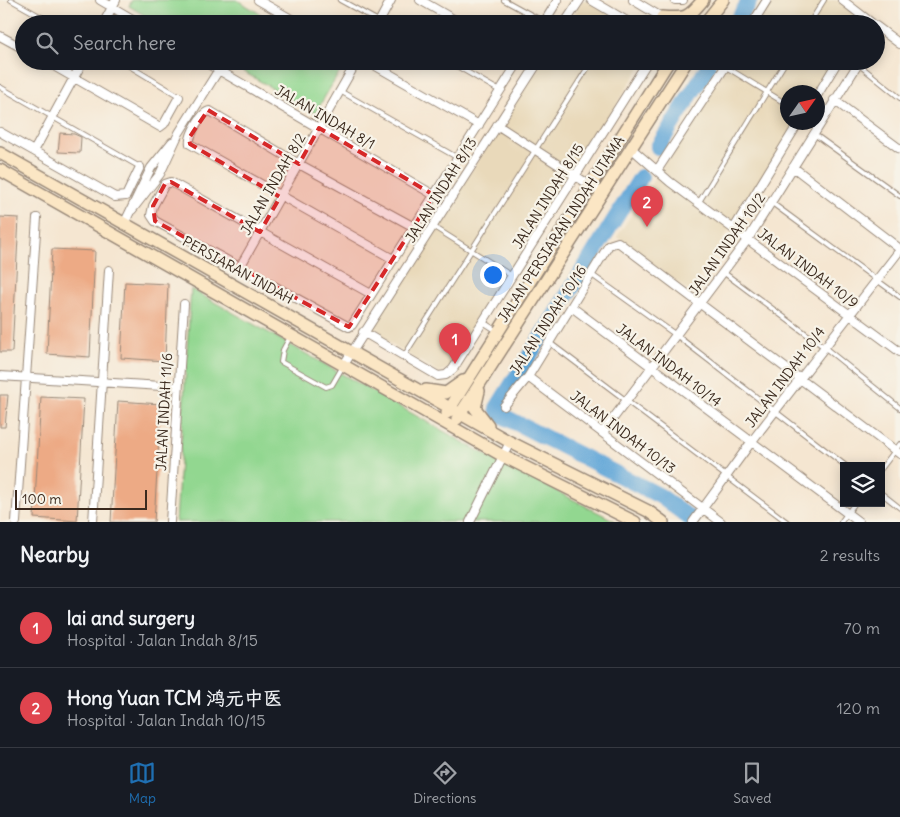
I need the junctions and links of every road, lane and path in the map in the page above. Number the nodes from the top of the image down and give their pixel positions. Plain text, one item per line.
1 (10, 0) edge
2 (100, 0) edge
3 (258, 0) edge
4 (340, 0) edge
5 (392, 0) edge
6 (420, 0) edge
7 (504, 0) edge
8 (558, 0) edge
9 (580, 0) edge
10 (591, 0) edge
11 (633, 0) edge
12 (675, 0) edge
13 (683, 0) edge
14 (703, 0) edge
15 (708, 0) edge
16 (724, 0) edge
17 (767, 0) edge
18 (824, 0) edge
19 (842, 0) edge
20 (115, 3) edge
21 (38, 15) edge
22 (109, 15) edge
23 (130, 15) edge
24 (284, 15) edge
25 (366, 15) edge
26 (384, 15) edge
27 (446, 15) edge
28 (529, 15) edge
29 (548, 15) edge
30 (570, 15) edge
31 (611, 15) edge
32 (656, 15) edge
33 (689, 15) edge
34 (699, 15) edge
35 (712, 15) edge
36 (716, 15) edge
37 (758, 15) edge
38 (815, 15) edge
39 (858, 15) edge
40 (885, 34) edge
41 (0, 36) edge
42 (900, 44) edge
43 (15, 45) edge
44 (61, 70) edge
45 (78, 70) edge
46 (136, 70) edge
47 (218, 70) joint
48 (352, 70) edge
49 (383, 70) edge
50 (464, 70) edge
51 (513, 70) edge
52 (533, 70) edge
53 (586, 70) edge
54 (642, 70) edge
55 (661, 70) edge
56 (663, 70) edge
57 (676, 70) edge
58 (681, 70) edge
59 (724, 70) edge
60 (736, 70) edge
61 (780, 70) edge
62 (833, 70) edge
63 (854, 70) edge
64 (867, 70) edge
65 (74, 77) junction
66 (654, 85) junction
67 (823, 85) edge
68 (0, 88) edge
69 (668, 90) junction
70 (340, 91) junction
71 (500, 91) junction
72 (766, 92) junction
73 (178, 96) joint
74 (900, 98) edge
75 (834, 100) junction
76 (780, 101) edge
77 (825, 112) edge
78 (52, 116) junction
79 (479, 125) junction
80 (497, 125) junction
81 (319, 128) junction
82 (794, 130) edge
83 (815, 130) edge
84 (0, 132) edge
85 (814, 134) junction
86 (631, 148) junction
87 (900, 149) edge
88 (536, 150) junction
89 (34, 151) junction
90 (0, 153) edge
91 (458, 158) junction
92 (299, 164) junction
93 (140, 167) joint
94 (793, 167) junction
95 (658, 169) junction
96 (0, 170) edge
97 (576, 175) junction
98 (590, 184) junction
99 (602, 193) junction
100 (434, 195) junction
101 (900, 196) edge
102 (280, 197) junction
103 (695, 202) junction
104 (772, 203) junction
105 (37, 218) dead end
106 (86, 220) junction
107 (124, 224) junction
108 (433, 226) junction
109 (414, 227) junction
110 (734, 228) junction
111 (260, 232) junction
112 (748, 239) junction
113 (471, 250) junction
114 (900, 250) edge
115 (153, 258) junction
116 (393, 260) junction
117 (240, 268) junction
118 (109, 270) dead end
119 (724, 272) junction
120 (592, 275) junction
121 (512, 276) junction
122 (877, 278) junction
123 (371, 294) junction
124 (900, 297) edge
125 (184, 304) dead end
126 (700, 304) junction
127 (572, 308) junction
128 (849, 314) junction
129 (483, 322) junction
130 (497, 331) junction
131 (363, 332) junction
132 (676, 335) junction
133 (290, 337) junction
134 (550, 343) junction
135 (824, 347) junction
136 (351, 352) junction
137 (900, 352) edge
138 (404, 356) junction
139 (343, 366) junction
140 (652, 368) junction
141 (470, 375) junction
142 (0, 376) edge
143 (25, 377) junction
144 (528, 377) junction
145 (800, 378) junction
146 (483, 380) junction
147 (101, 382) junction
148 (411, 386) junction
149 (178, 387) junction
150 (628, 400) junction
151 (504, 406) dead end
152 (900, 408) edge
153 (776, 410) junction
154 (455, 411) junction
155 (447, 424) junction
156 (603, 432) junction
157 (505, 440) junction
158 (752, 441) junction
159 (898, 450) edge
160 (503, 456) junction
161 (841, 462) edge
162 (885, 465) edge
163 (727, 475) junction
164 (885, 496) edge
165 (852, 507) edge
166 (703, 508) junction
167 (900, 508) edge
168 (848, 513) junction
169 (16, 522) edge
170 (93, 522) edge
171 (170, 522) edge
172 (470, 522) edge
173 (635, 522) edge
174 (663, 522) edge
175 (693, 522) edge
176 (721, 522) edge
177 (787, 522) edge
178 (841, 522) edge
179 (859, 522) edge

1 - 21 lane
2 - 20 street
3 - 24 street
4 - 25 lane
5 - 26 street
6 - 27 street
7 - 28 lane
8 - 29 street
9 - 30 street
10 - 31 street
11 - 32 street
12 - 13 street
14 - 33 main road
15 - 34 main road
16 - 35 main road
16 - 36 main road
17 - 37 street
18 - 38 lane
19 - 39 street
20 - 22 street
20 - 23 street
40 - 42 street
41 - 43 street
44 - 65 street
45 - 65 street
46 - 73 lane
47 - 81 street, JALAN INDAH 8/1
47 - 107 street
48 - 70 street, JALAN INDAH 8/2
49 - 79 street
50 - 71 lane
51 - 71 street
52 - 80 street, JALAN INDAH 8/13
53 - 88 lane
54 - 97 street, JALAN INDAH 8/15
55 - 66 main road
56 - 66 main road, JALAN PERSIARAN INDAH UTAMA
57 - 69 main road
58 - 69 main road, JALAN PERSIARAN INDAH UTAMA
59 - 95 street
60 - 72 lane
61 - 72 lane
62 - 67 street
63 - 75 street, JALAN INDAH 10/2
64 - 74 lane
65 - 73 street
65 - 78 street
66 - 98 main road, JALAN PERSIARAN INDAH UTAMA
68 - 78 lane
69 - 86 main road, JALAN PERSIARAN INDAH UTAMA
70 - 81 street, JALAN INDAH 8/2
70 - 91 lane
71 - 79 street
72 - 76 lane
72 - 103 lane
75 - 77 street, JALAN INDAH 10/2
75 - 87 street
78 - 89 street
78 - 93 lane
79 - 91 street
80 - 88 street
80 - 108 street, JALAN INDAH 8/13
81 - 92 street, JALAN INDAH 8/2
81 - 100 street, JALAN INDAH 8/1
82 - 110 street
83 - 85 street, JALAN INDAH 10/2
84 - 89 street
85 - 94 street, JALAN INDAH 10/2
85 - 101 lane
86 - 95 street, JALAN INDAH 10/9
86 - 99 main road, JALAN PERSIARAN INDAH UTAMA
88 - 97 street
88 - 113 lane
89 - 93 street
90 - 107 main road, PERSIARAN INDAH
91 - 100 street
92 - 102 street, JALAN INDAH 8/2
92 - 102 street
92 - 109 street
94 - 104 street, JALAN INDAH 10/2
94 - 114 street
95 - 103 street, JALAN INDAH 10/9
96 - 106 main road
97 - 98 street
97 - 121 street, JALAN INDAH 8/15
98 - 99 street
98 - 130 main road, JALAN PERSIARAN INDAH UTAMA
99 - 146 main road, JALAN PERSIARAN INDAH UTAMA
100 - 109 street
102 - 111 street, JALAN INDAH 8/2
102 - 116 street
103 - 110 street, JALAN INDAH 10/9
104 - 112 street, JALAN INDAH 10/2
104 - 122 lane
105 - 143 street
106 - 107 main road
106 - 115 main road
107 - 115 main road
107 - 136 main road, PERSIARAN INDAH
108 - 113 lane
108 - 131 street, JALAN INDAH 8/13
109 - 116 street
110 - 112 street, JALAN INDAH 10/9
111 - 117 street, JALAN INDAH 8/2
111 - 117 street
111 - 123 street
112 - 119 street, JALAN INDAH 10/2
112 - 128 street, JALAN INDAH 10/9
113 - 121 lane
113 - 138 lane
114 - 122 street, JALAN INDAH 10/4
115 - 133 main road
116 - 123 street
117 - 123 street
118 - 147 street
119 - 126 street, JALAN INDAH 10/2
119 - 135 lane
120 - 126 street, JALAN INDAH 10/16
120 - 127 street, JALAN INDAH 10/16
120 - 132 lane
121 - 129 street, JALAN INDAH 8/15
122 - 124 lane
122 - 128 street, JALAN INDAH 10/4
125 - 149 street, JALAN INDAH 11/6
126 - 132 street, JALAN INDAH 10/2
126 - 145 street
127 - 134 street, JALAN INDAH 10/16
127 - 140 street, JALAN INDAH 10/14
128 - 135 street, JALAN INDAH 10/4
128 - 137 street, JALAN INDAH 10/9
129 - 130 lane
129 - 138 street, JALAN INDAH 8/15
130 - 141 main road, JALAN PERSIARAN INDAH UTAMA
131 - 136 street, JALAN INDAH 8/13
131 - 138 street
132 - 140 street, JALAN INDAH 10/2
132 - 153 lane
133 - 139 main road
133 - 139 lane
134 - 144 street, JALAN INDAH 10/16
134 - 150 lane
135 - 145 street, JALAN INDAH 10/4
135 - 152 lane
136 - 139 street, JALAN INDAH 8/13
136 - 148 main road, PERSIARAN INDAH
139 - 155 main road
140 - 150 street, JALAN INDAH 10/2
140 - 158 street, JALAN INDAH 10/14
141 - 148 main road
141 - 154 main road, JALAN PERSIARAN INDAH UTAMA
142 - 143 street
143 - 147 street
143 - 169 street
144 - 151 street, JALAN INDAH 10/16
144 - 156 street, JALAN INDAH 10/13
145 - 153 street, JALAN INDAH 10/4
145 - 159 street
146 - 154 main road, JALAN PERSIARAN INDAH UTAMA
146 - 157 main road
147 - 149 street
147 - 170 street
148 - 154 main road, PERSIARAN INDAH
149 - 171 street, JALAN INDAH 11/6
150 - 156 street, JALAN INDAH 10/2
150 - 163 lane
153 - 158 street, JALAN INDAH 10/4
153 - 161 lane
154 - 155 main road, JALAN PERSIARAN INDAH UTAMA
154 - 157 main road
155 - 160 main road
156 - 166 street, JALAN INDAH 10/13
157 - 160 street
157 - 174 main road
158 - 163 street, JALAN INDAH 10/4
158 - 168 street, JALAN INDAH 10/14
159 - 162 lane
160 - 172 street
160 - 173 main road
163 - 166 street, JALAN INDAH 10/4
163 - 177 lane
164 - 167 lane
165 - 168 lane
166 - 175 street, JALAN INDAH 10/4
166 - 176 street, JALAN INDAH 10/13
168 - 178 lane
168 - 179 street, JALAN INDAH 10/14

